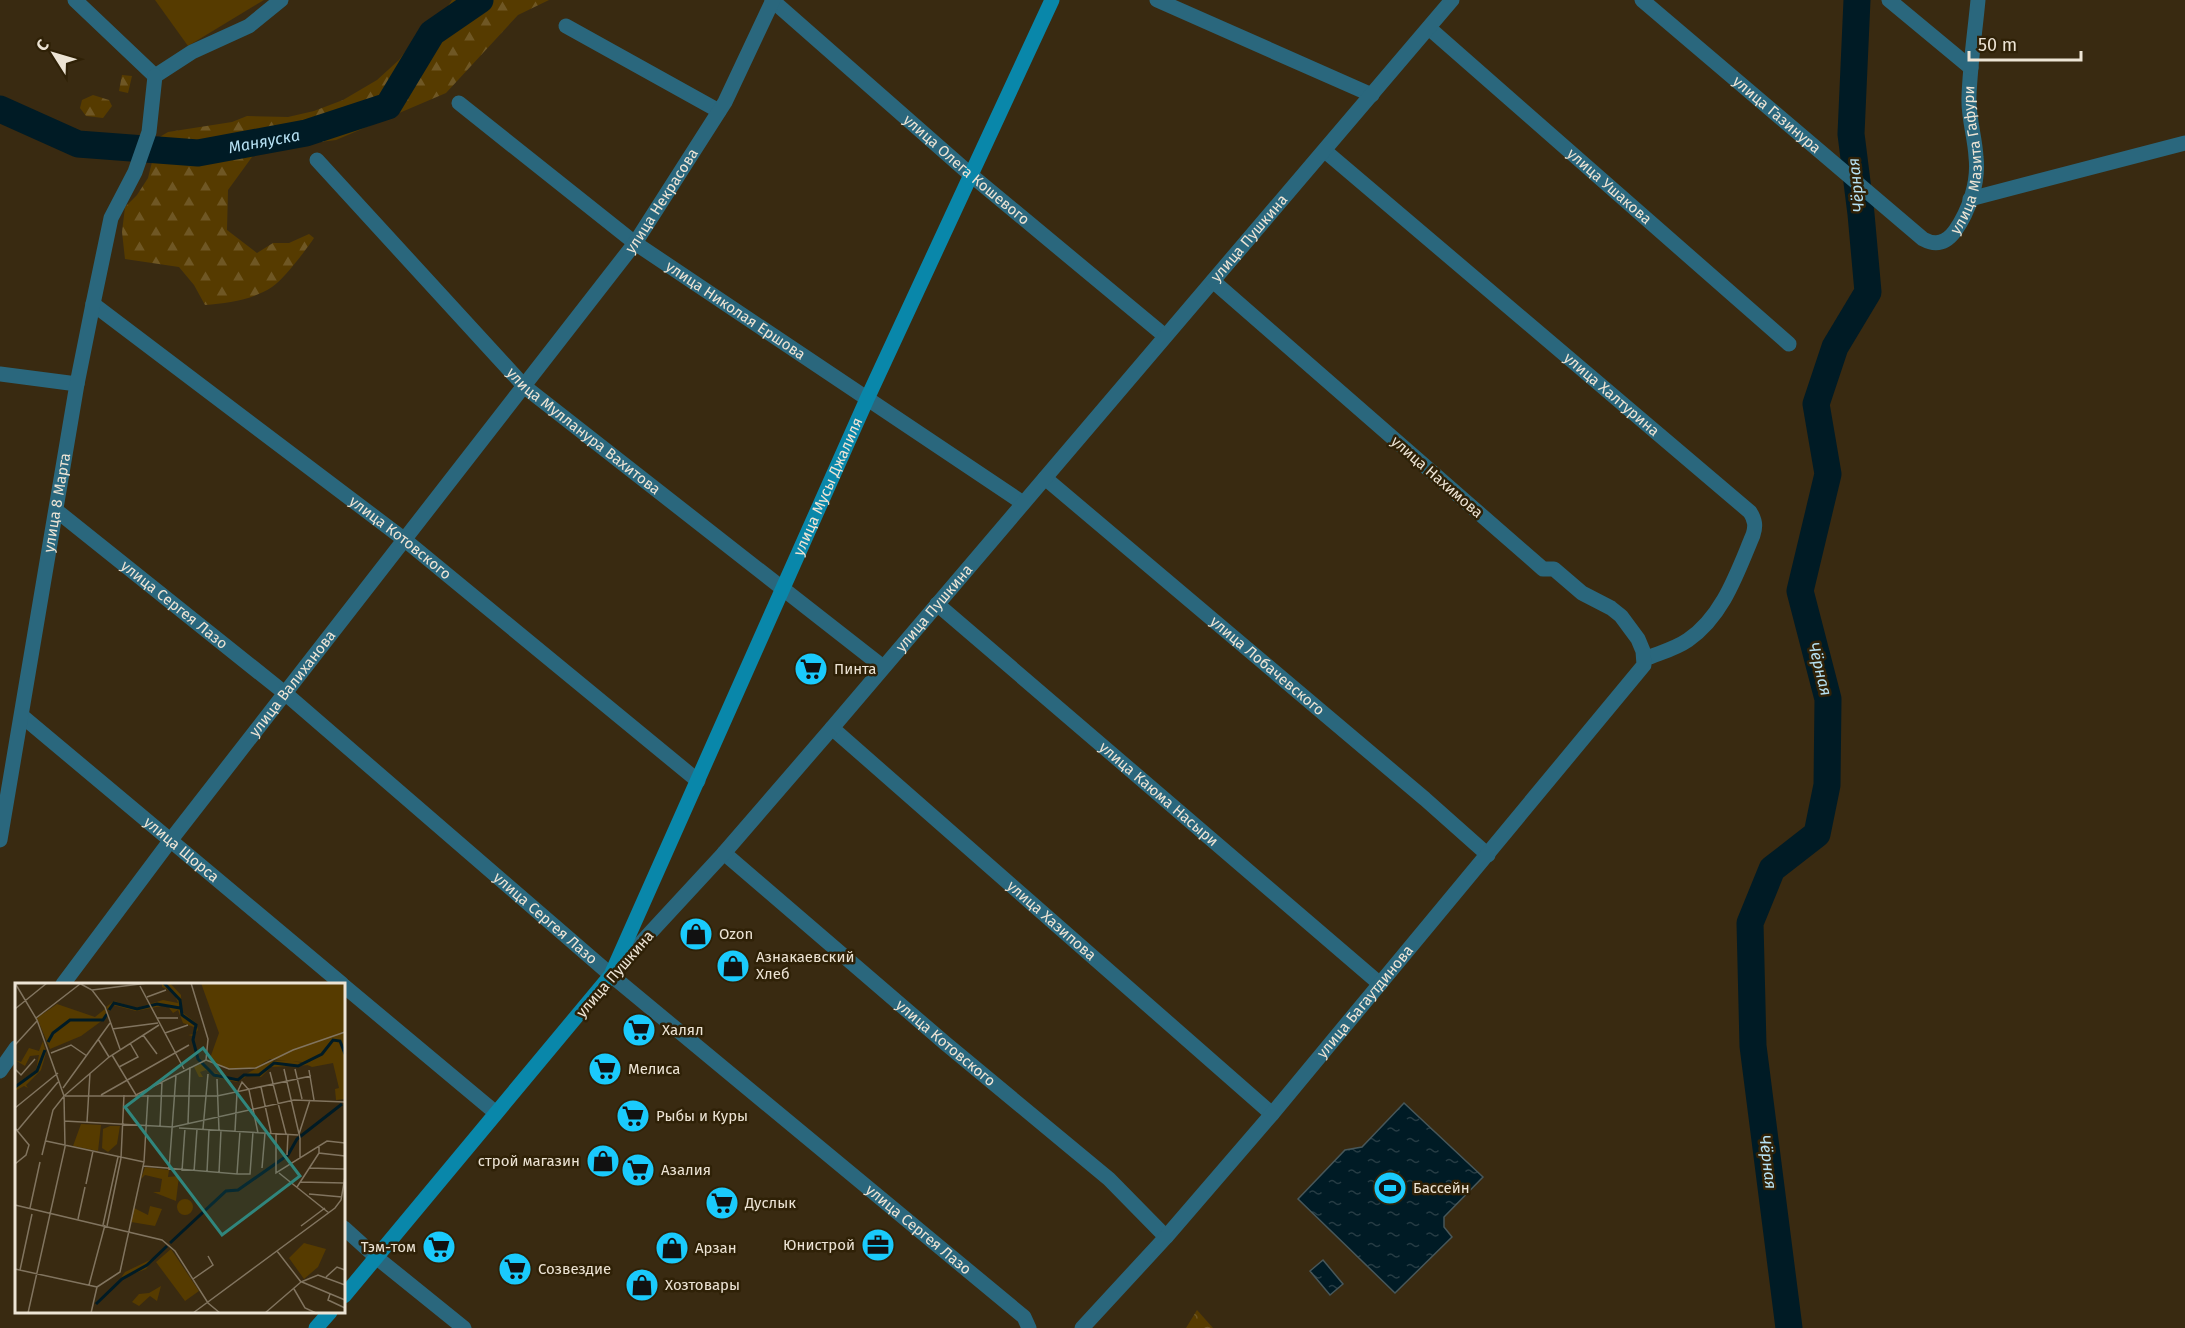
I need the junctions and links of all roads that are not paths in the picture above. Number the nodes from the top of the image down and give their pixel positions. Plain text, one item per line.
1 (75, 0) edge
2 (281, 0) edge
3 (773, 0) edge
4 (1052, 0) edge
5 (1157, 0) edge
6 (1452, 0) edge
7 (1642, 0) edge
8 (1889, 0) edge
9 (1978, 0) edge
10 (566, 26) dead end
11 (1429, 28) junction
12 (1971, 68) junction
13 (155, 76) junction
14 (1372, 95) junction
15 (459, 103) dead end
16 (719, 111) junction
17 (2185, 143) edge
18 (1325, 151) junction
19 (317, 160) dead end
20 (971, 175) junction
21 (1970, 200) junction
22 (1943, 242) joint
23 (635, 243) junction
24 (1213, 281) junction
25 (93, 304) junction
26 (1165, 336) junction
27 (1790, 344) dead end
28 (0, 374) edge
29 (77, 384) junction
30 (525, 387) junction
31 (867, 399) junction
32 (1045, 478) junction
33 (1023, 504) junction
34 (57, 511) junction
35 (405, 540) junction
36 (783, 590) junction
37 (937, 604) junction
38 (1643, 665) junction
39 (883, 667) junction
40 (286, 694) junction
41 (22, 716) junction
42 (832, 728) junction
43 (698, 781) junction
44 (0, 840) edge
45 (170, 841) junction
46 (724, 853) junction
47 (1488, 855) junction
48 (611, 975) junction
49 (64, 983) edge
50 (341, 983) edge
51 (1380, 984) junction
52 (345, 987) edge
53 (15, 1049) edge
54 (0, 1071) edge
55 (496, 1113) junction
56 (1272, 1114) junction
57 (345, 1229) edge
58 (1166, 1237) junction
59 (376, 1257) junction
60 (345, 1295) edge
61 (328, 1313) edge
62 (316, 1328) edge
63 (464, 1328) edge
64 (1029, 1328) edge
65 (1082, 1328) edge

1 - 13 street
2 - 13 street
3 - 16 street, улица Некрасова
3 - 20 street, улица Олега Кошевого
4 - 20 main road, улица Мусы Джалиля
5 - 14 street
6 - 11 street, улица Пушкина
7 - 22 street, улица Газинура
8 - 12 street
9 - 12 street, улица Мазита Гафури
10 - 16 street
11 - 14 street, улица Пушкина
11 - 27 street, улица Ушакова
12 - 21 street, улица Мазита Гафури
13 - 25 street, улица 8 Марта
14 - 18 street, улица Пушкина
15 - 23 street, улица Николая Ершова
16 - 23 street, улица Некрасова
17 - 21 street
18 - 24 street, улица Пушкина
18 - 38 street, улица Халтурина
19 - 30 street, улица Мулланура Вахитова
20 - 26 street, улица Олега Кошевого
20 - 31 main road, улица Мусы Джалиля
21 - 22 street, улица Мазита Гафури
23 - 30 street, улица Некрасова
23 - 31 street, улица Николая Ершова
24 - 26 street, улица Пушкина
24 - 38 street, улица Нахимова
25 - 29 street, улица 8 Марта
25 - 35 street, улица Котовского
26 - 32 street, улица Пушкина
28 - 29 street
29 - 34 street, улица 8 Марта
30 - 35 street, улица Валиханова
30 - 36 street, улица Мулланура Вахитова
31 - 33 street, улица Николая Ершова
31 - 36 main road, улица Мусы Джалиля
32 - 33 street, улица Пушкина
32 - 47 street, улица Лобачевского
33 - 37 street, улица Пушкина
34 - 40 street, улица Сергея Лазо
34 - 41 street, улица 8 Марта
35 - 40 street, улица Валиханова
35 - 43 street, улица Котовского
36 - 39 street, улица Мулланура Вахитова
36 - 43 main road, улица Мусы Джалиля
37 - 39 street, улица Пушкина
37 - 51 street, улица Каюма Насыри
38 - 47 street, улица Багаутдинова
39 - 42 street, улица Пушкина
40 - 45 street, улица Валиханова
40 - 48 street, улица Сергея Лазо
41 - 44 street, улица 8 Марта
41 - 45 street, улица Щорса
42 - 46 street, улица Пушкина
42 - 56 street, улица Хазипова
43 - 48 main road, улица Мусы Джалиля
45 - 49 street, улица Валиханова
45 - 50 street, улица Щорса
46 - 48 street, улица Пушкина
46 - 58 street, улица Котовского
47 - 51 street, улица Багаутдинова
48 - 55 main road, улица Пушкина
48 - 64 street, улица Сергея Лазо
51 - 56 street, улица Багаутдинова
52 - 55 street, улица Щорса
53 - 54 street
55 - 59 main road, улица Пушкина
56 - 58 street, улица Багаутдинова
57 - 59 street
58 - 65 street, улица Багаутдинова
59 - 60 main road, улица Пушкина
59 - 63 street
61 - 62 main road

